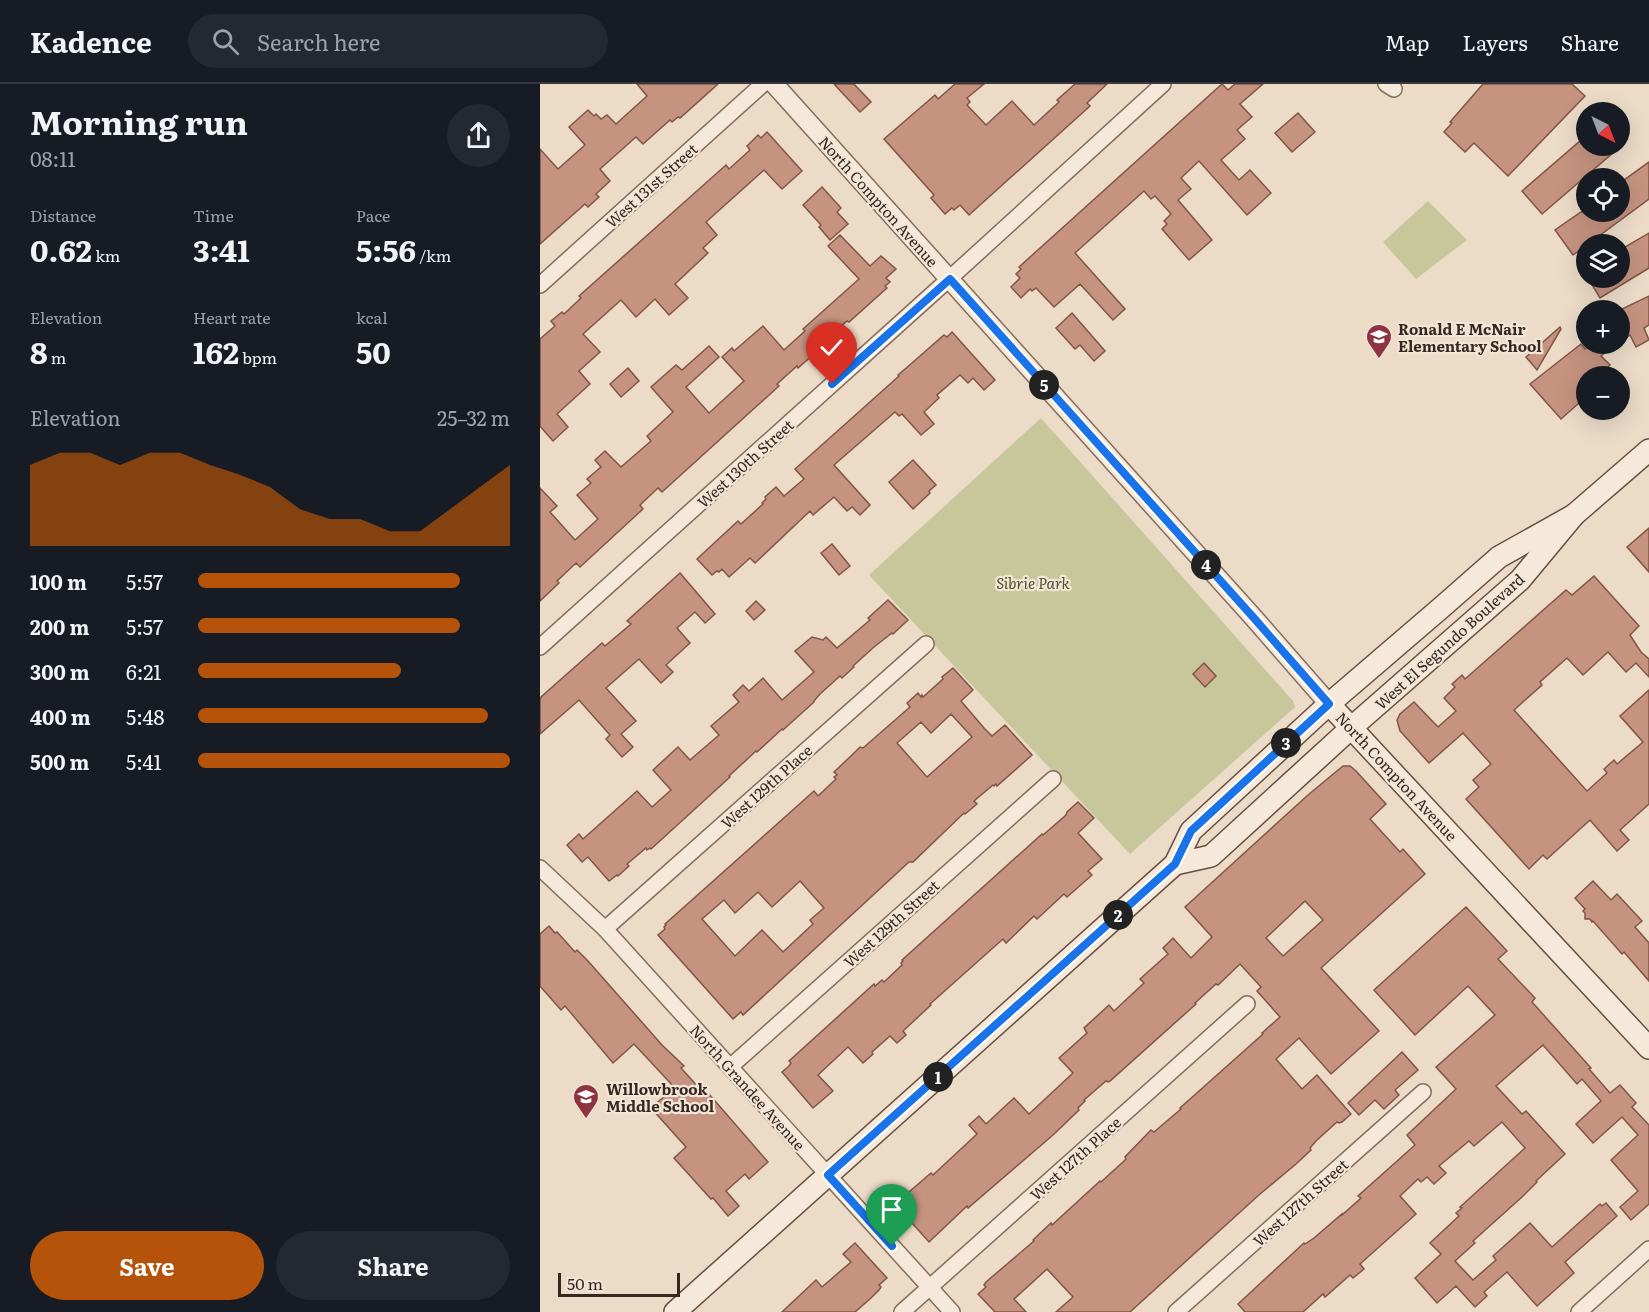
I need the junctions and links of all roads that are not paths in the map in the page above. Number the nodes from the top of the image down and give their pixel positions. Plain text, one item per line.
1 (763, 84) edge
2 (774, 84) edge
3 (1163, 84) edge
4 (950, 279) junction
5 (540, 285) edge
6 (1649, 450) edge
7 (1574, 515) junction
8 (926, 644) dead end
9 (540, 647) edge
10 (1329, 704) junction
11 (1351, 728) junction
12 (1053, 779) dead end
13 (1175, 864) junction
14 (540, 868) edge
15 (605, 929) junction
16 (1247, 1004) dead end
17 (1649, 1047) edge
18 (730, 1067) junction
19 (1423, 1092) dead end
20 (828, 1175) junction
21 (1649, 1249) edge
22 (930, 1287) junction
23 (675, 1312) edge
24 (902, 1312) edge
25 (952, 1312) edge
26 (1176, 1312) edge
27 (1579, 1312) edge

1 - 5 street, West 131st Street
2 - 4 street, North Compton Avenue
3 - 4 street, West 130th Street
4 - 9 street, West 130th Street
4 - 10 street, North Compton Avenue
6 - 7 main road, West El Segundo Boulevard
7 - 10 main road, West El Segundo Boulevard
7 - 11 main road, West El Segundo Boulevard
8 - 15 street, West 129th Place
10 - 11 main road, North Compton Avenue
10 - 13 main road, West El Segundo Boulevard
11 - 13 main road, West El Segundo Boulevard
11 - 17 main road, North Compton Avenue
12 - 18 street, West 129th Street
13 - 20 main road, West El Segundo Boulevard
14 - 15 street, North Grandee Avenue
15 - 18 street, North Grandee Avenue
16 - 22 street, West 127th Place
18 - 20 street, North Grandee Avenue
19 - 26 street, West 127th Street
20 - 22 street, North Grandee Avenue
20 - 23 main road, West El Segundo Boulevard
21 - 27 street
22 - 24 street, West 127th Place
22 - 25 street, North Grandee Avenue

